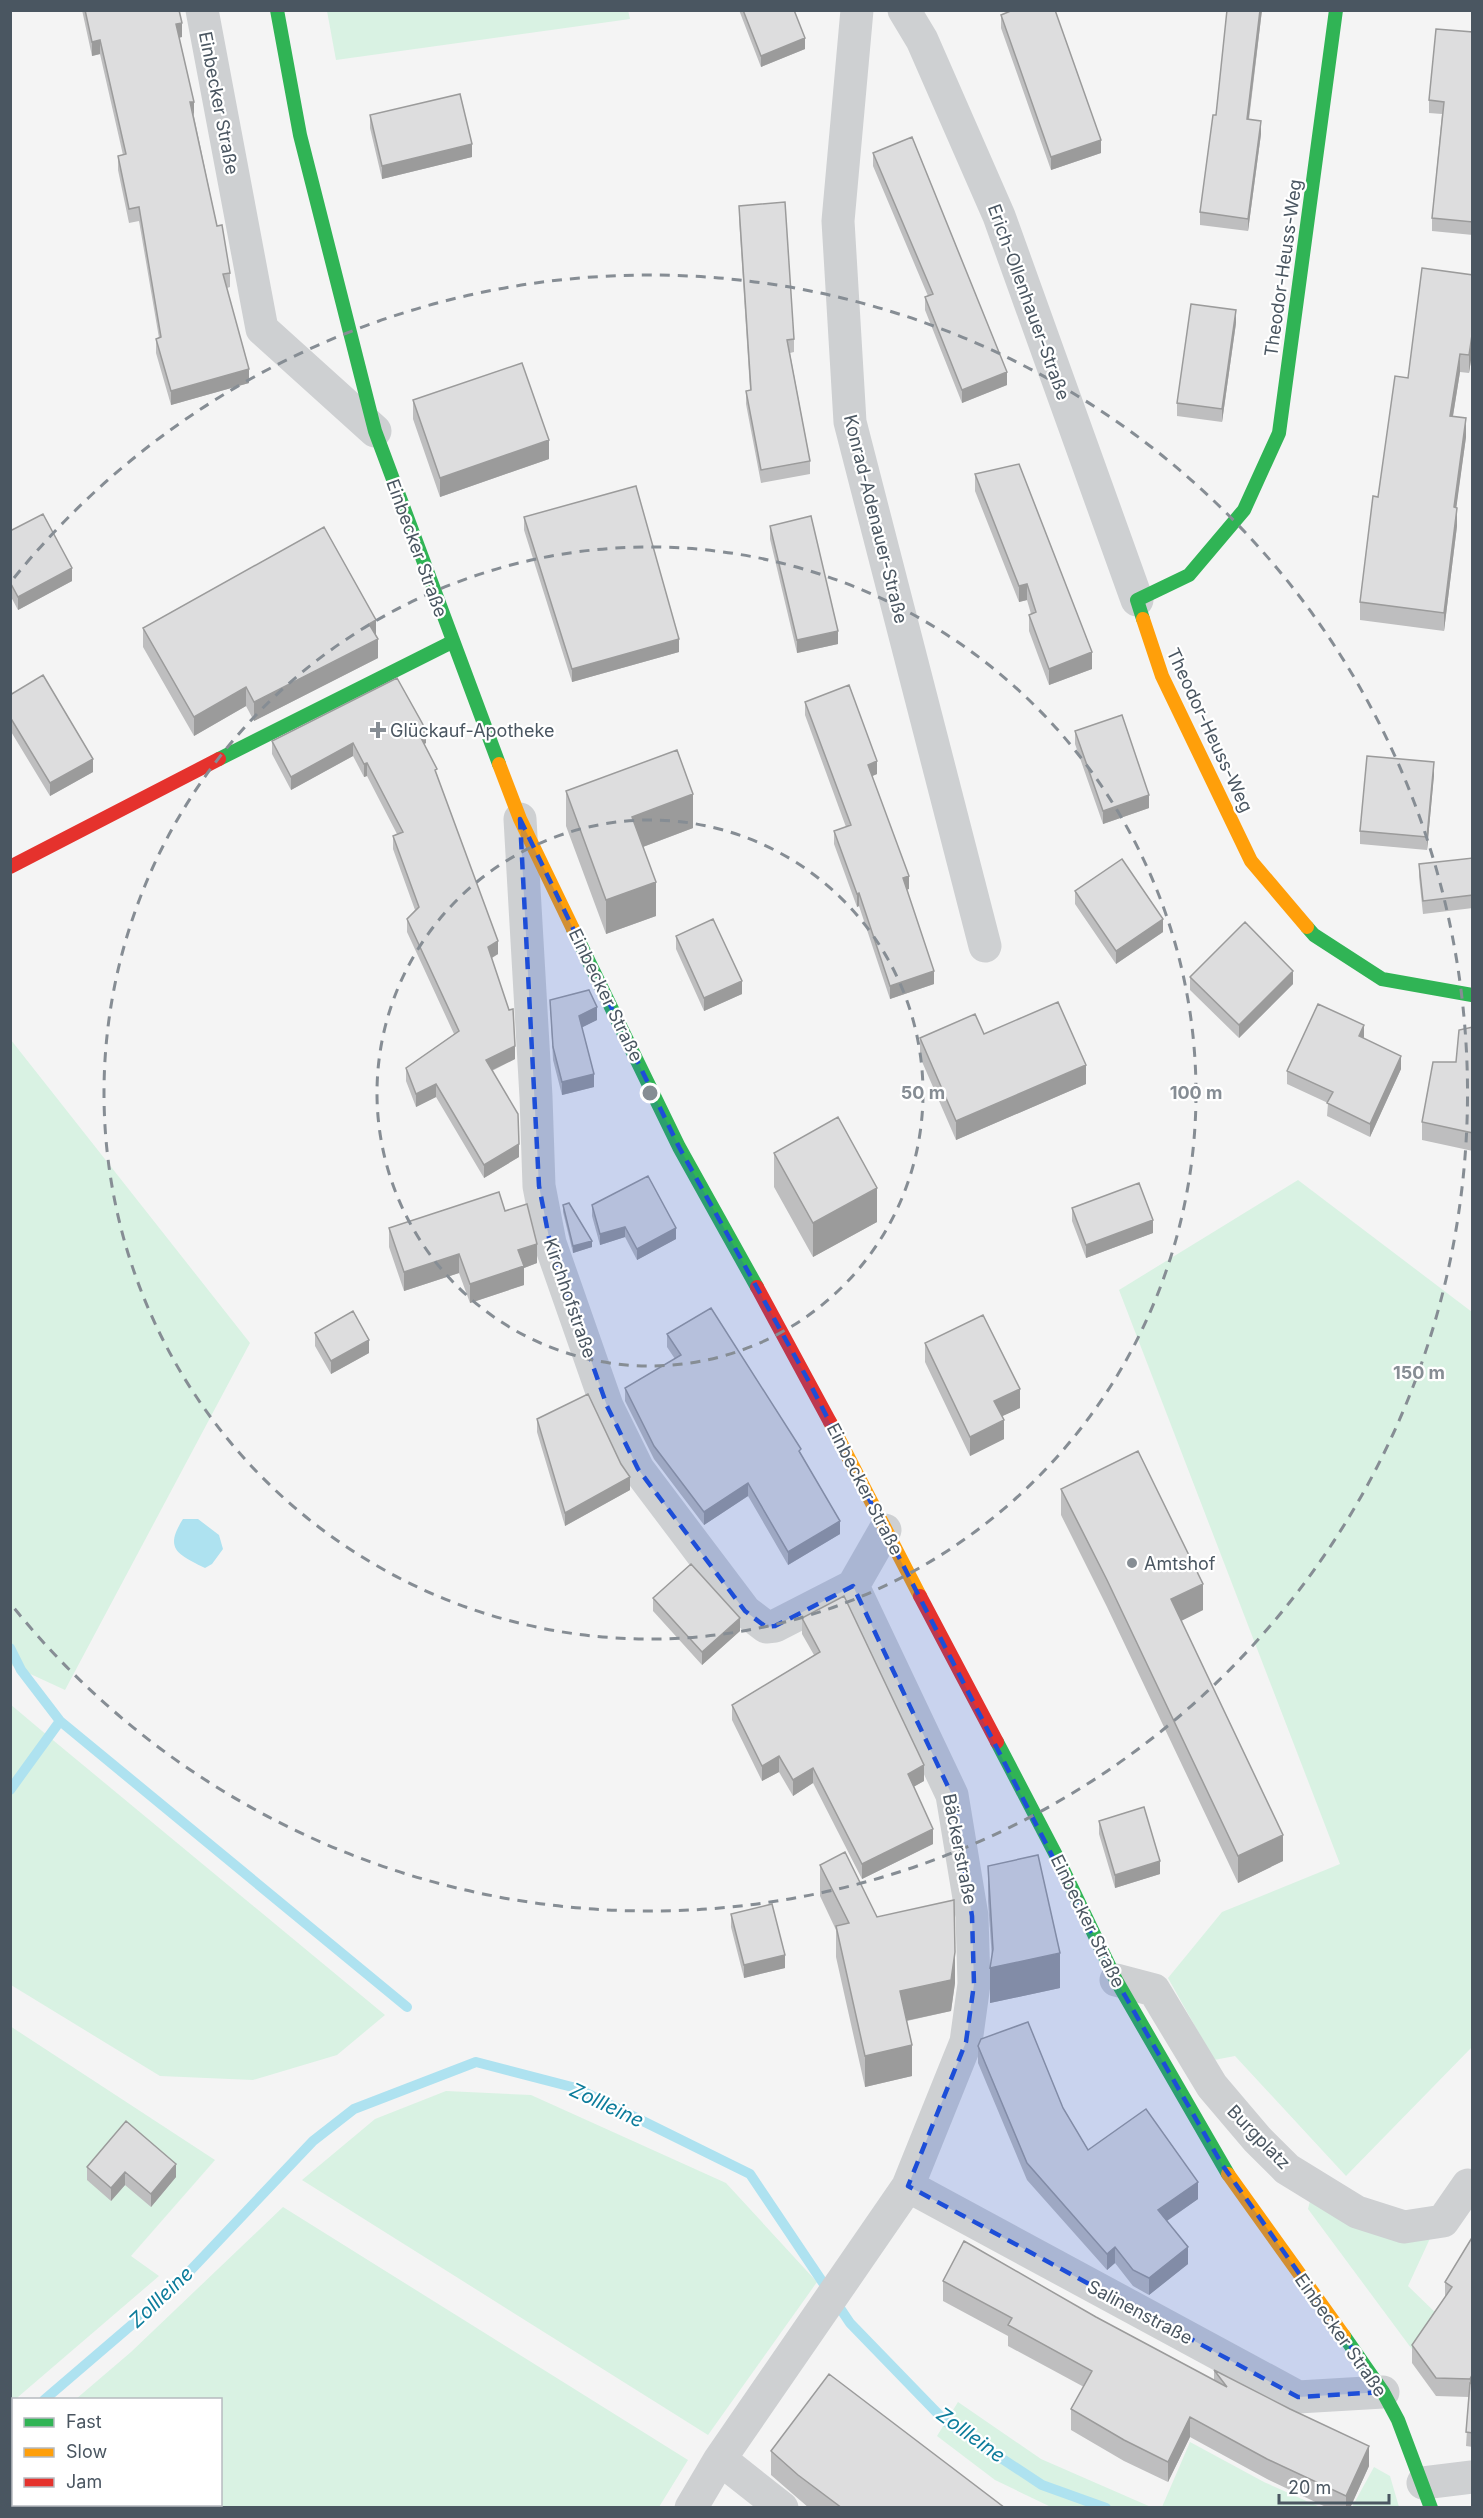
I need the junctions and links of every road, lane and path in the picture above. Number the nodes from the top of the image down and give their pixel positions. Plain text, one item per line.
1 (202, 10) edge
2 (277, 10) edge
3 (857, 10) edge
4 (904, 10) edge
5 (1336, 10) edge
6 (375, 431) junction
7 (1137, 600) junction
8 (452, 642) junction
9 (520, 819) junction
10 (10, 867) edge
11 (985, 946) dead end
12 (1473, 995) edge
13 (885, 1530) junction
14 (853, 1586) junction
15 (1116, 1980) junction
16 (1468, 2185) dead end
17 (908, 2186) junction
18 (1383, 2392) junction
19 (720, 2459) junction
20 (1473, 2476) edge
21 (1427, 2495) edge
22 (691, 2508) edge
23 (782, 2508) edge

1 - 6 street, Einbecker Straße
2 - 6 street, Einbecker Straße
3 - 11 street, Konrad-Adenauer-Straße
4 - 7 street, Erich-Ollenhauer-Straße
5 - 7 street, Theodor-Heuss-Weg
6 - 8 street, Einbecker Straße
7 - 12 street, Theodor-Heuss-Weg
8 - 9 street, Einbecker Straße
8 - 10 street
9 - 13 street, Einbecker Straße
9 - 14 street, Kirchhofstraße
13 - 14 street
13 - 15 street, Einbecker Straße
14 - 17 street, Bäckerstraße
15 - 16 street, Burgplatz
15 - 18 street, Einbecker Straße
17 - 18 street, Salinenstraße
17 - 19 street, Bäckerstraße
18 - 21 street, Einbecker Straße
19 - 22 street, Bäckerstraße
19 - 23 street
20 - 21 street

